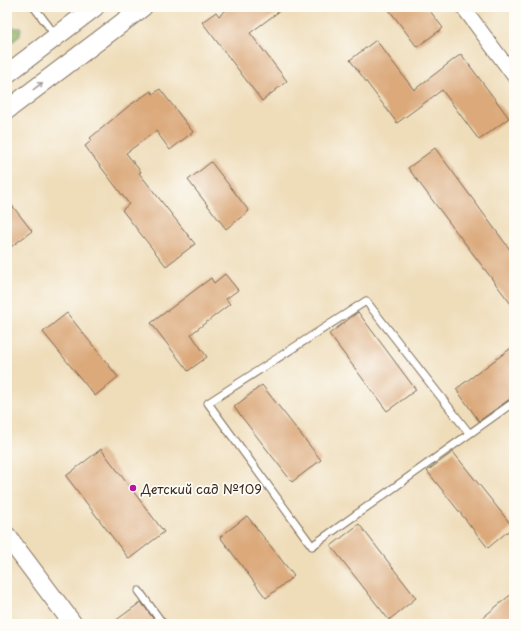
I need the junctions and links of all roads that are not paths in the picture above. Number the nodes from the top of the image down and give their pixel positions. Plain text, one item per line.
1 (34, 7) edge
2 (95, 7) edge
3 (143, 7) edge
4 (463, 7) edge
5 (56, 36) junction
6 (7, 74) edge
7 (514, 76) edge
8 (7, 110) edge
9 (514, 402) edge
10 (469, 433) junction
11 (7, 536) edge
12 (139, 592) dead end
13 (73, 624) edge
14 (163, 624) edge

1 - 5 lane
2 - 5 street
8 -> 3 street
4 - 7 street
5 - 6 street
9 - 10 lane
10 - 10 lane
11 - 13 street
12 - 14 lane

